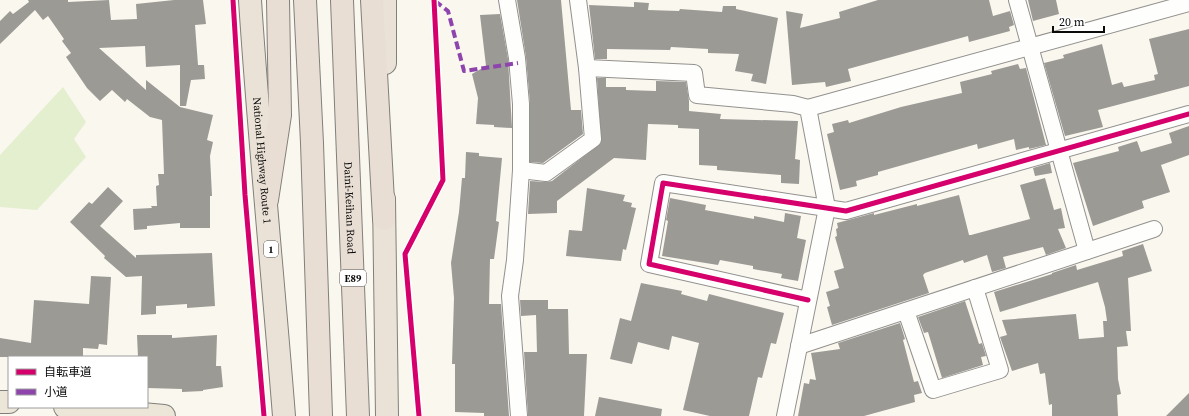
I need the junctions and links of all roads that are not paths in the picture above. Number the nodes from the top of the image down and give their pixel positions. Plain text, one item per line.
1 (250, 0) edge
2 (278, 0) edge
3 (306, 0) edge
4 (342, 0) edge
5 (372, 0) edge
6 (385, 0) edge
7 (507, 0) edge
8 (578, 0) edge
9 (1017, 0) edge
10 (1189, 3) edge
11 (1030, 48) junction
12 (587, 68) junction
13 (808, 108) junction
14 (1189, 114) edge
15 (1059, 152) junction
16 (521, 170) junction
17 (267, 200) junction
18 (827, 208) junction
19 (384, 219) junction
20 (1154, 229) dead end
21 (1087, 251) junction
22 (975, 288) junction
23 (808, 300) junction
24 (906, 311) junction
25 (800, 346) junction
26 (76, 408) edge
27 (164, 416) edge
28 (284, 416) edge
29 (321, 416) edge
30 (358, 416) edge
31 (387, 416) edge
32 (519, 416) edge
33 (785, 416) edge

1 - 17 highway, National Highway Route 1 / 1
2 - 17 highway
3 - 29 highway
4 - 30 highway, Daini-Keihan Road / E89
5 - 19 highway
6 - 19 highway
7 - 16 street
8 - 12 street
9 - 11 street
10 - 11 street
11 - 13 street
11 - 15 street
12 - 13 street
12 - 16 street
13 - 18 street
14 - 15 street
15 - 18 street
15 - 21 street
16 - 32 street
17 - 28 highway, National Highway Route 1 / 1
18 - 23 street
18 - 23 street
19 - 31 highway
20 - 21 street
21 - 22 street
22 - 24 street
22 - 24 street
23 - 25 street
24 - 25 street
25 - 33 street
26 - 27 main road

